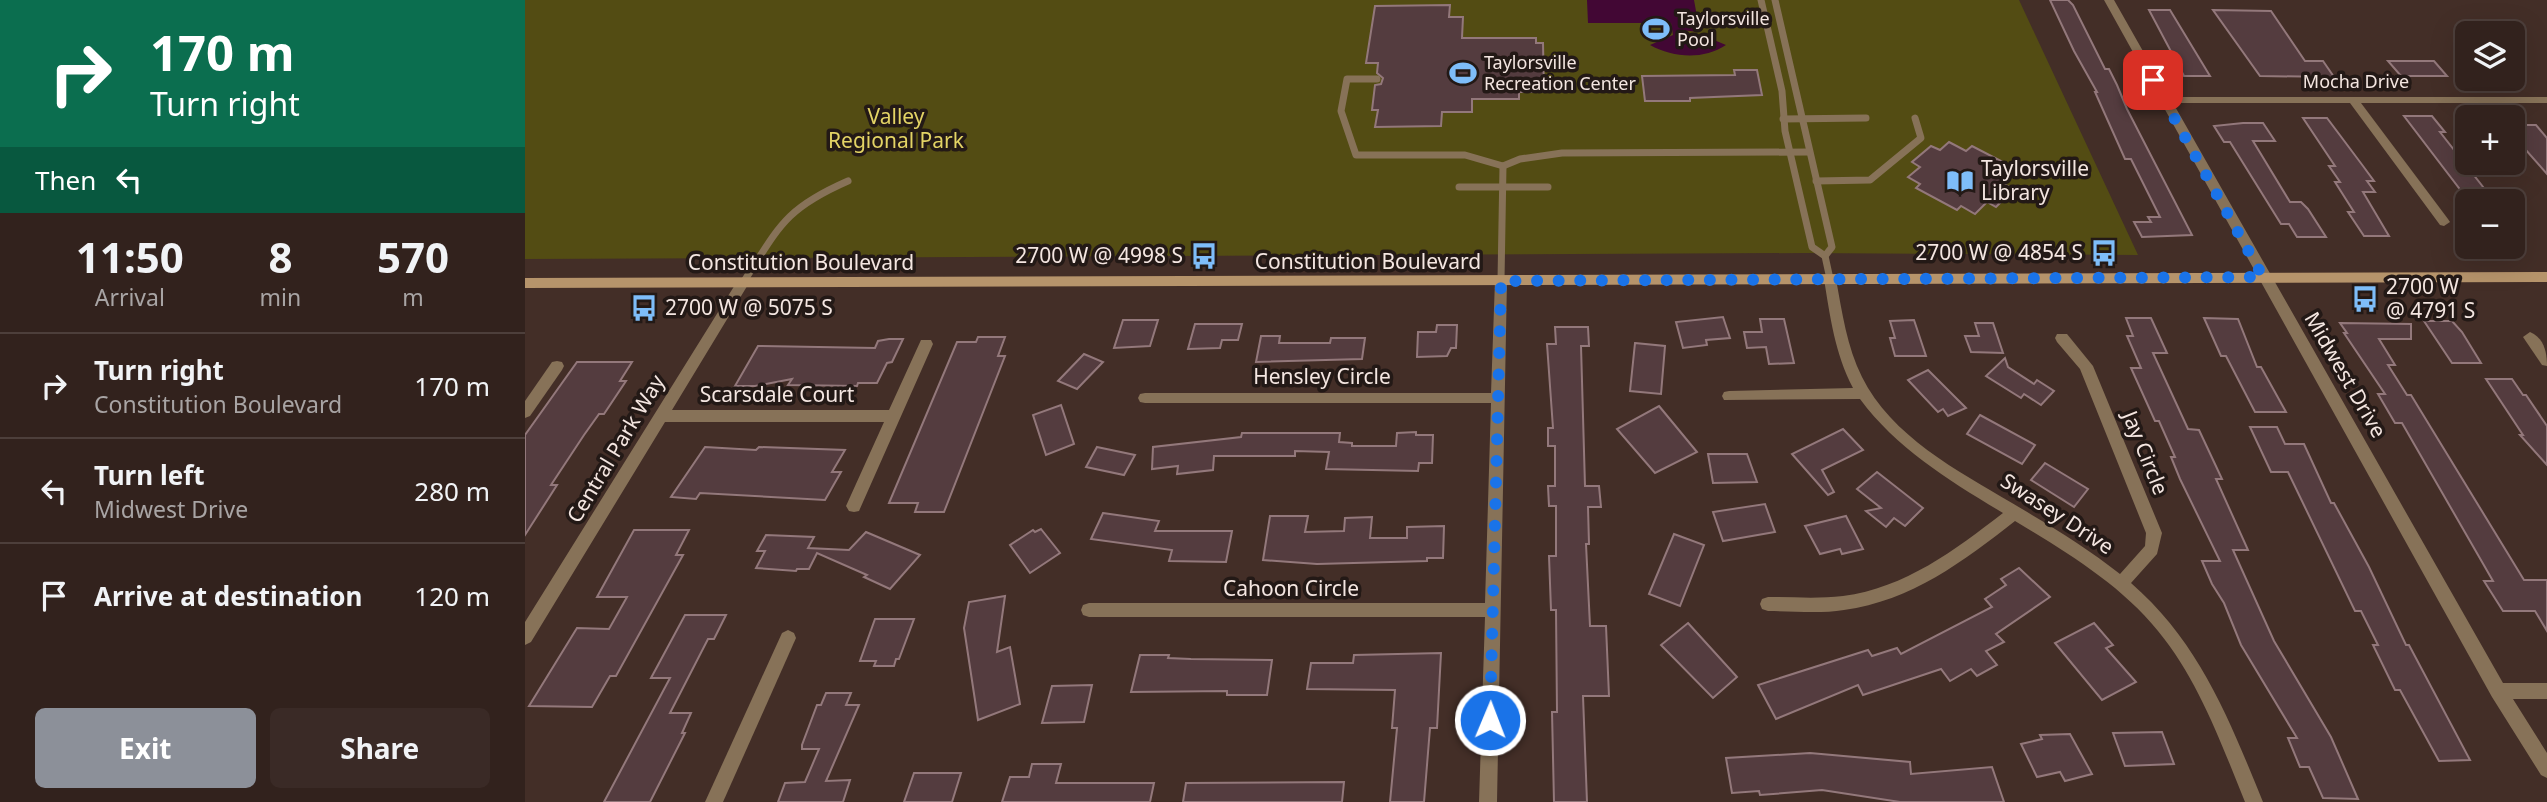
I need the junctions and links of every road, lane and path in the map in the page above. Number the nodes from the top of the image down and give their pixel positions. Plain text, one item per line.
1 (1761, 0) edge
2 (1775, 0) edge
3 (2109, 0) edge
4 (1377, 79) dead end
5 (2164, 100) junction
6 (2353, 100) junction
7 (2547, 100) edge
8 (1866, 118) dead end
9 (1915, 118) dead end
10 (1783, 119) junction
11 (1801, 119) junction
12 (1790, 152) junction
13 (1809, 152) junction
14 (1503, 166) junction
15 (848, 181) dead end
16 (1816, 181) junction
17 (1459, 187) dead end
18 (1503, 187) junction
19 (1548, 187) dead end
20 (2444, 222) dead end
21 (1825, 256) junction
22 (2263, 277) junction
23 (2547, 277) edge
24 (1830, 279) junction
25 (1501, 281) junction
26 (525, 283) edge
27 (743, 283) junction
28 (2062, 338) dead end
29 (2530, 338) dead end
30 (926, 344) dead end
31 (2547, 361) edge
32 (557, 366) dead end
33 (1863, 393) junction
34 (1729, 396) dead end
35 (1145, 398) dead end
36 (1499, 398) junction
37 (525, 412) edge
38 (660, 416) junction
39 (895, 416) junction
40 (855, 506) dead end
41 (2014, 513) junction
42 (2121, 583) junction
43 (1768, 604) dead end
44 (1089, 610) dead end
45 (1493, 610) junction
46 (525, 637) edge
47 (788, 638) dead end
48 (2498, 691) junction
49 (2547, 691) edge
50 (2547, 769) edge
51 (714, 802) edge
52 (1488, 802) edge
53 (2254, 802) edge

1 - 10 lane
2 - 11 lane
3 - 5 street, Midwest Drive
4 - 14 lane
5 - 6 street, Mocha Drive
5 - 22 street, Midwest Drive
6 - 7 street, Mocha Drive
6 - 20 street
8 - 11 lane
9 - 16 lane
10 - 11 lane
10 - 12 lane
11 - 13 lane
12 - 13 lane
12 - 14 lane
12 - 21 lane
13 - 16 lane
14 - 18 lane
15 - 27 lane
16 - 21 lane
17 - 18 lane
18 - 19 lane
18 - 25 lane
21 - 24 lane
22 - 23 main road, Constitution Boulevard
22 - 24 main road, Constitution Boulevard
22 - 48 street, Midwest Drive
24 - 25 main road, Constitution Boulevard
24 - 33 street, Swasey Drive
25 - 27 main road, Constitution Boulevard
25 - 36 street
26 - 27 main road, Constitution Boulevard
27 - 38 street, Central Park Way
28 - 42 street, Jay Circle
29 - 31 street
30 - 39 street
32 - 37 street
33 - 34 street
33 - 41 street, Swasey Drive
35 - 36 street, Hensley Circle
36 - 45 street
38 - 39 street, Scarsdale Court
38 - 46 street, Central Park Way
39 - 40 street
41 - 42 street, Swasey Drive
41 - 43 street
42 - 53 street, Swasey Drive
44 - 45 street, Cahoon Circle
45 - 52 street
47 - 51 street
48 - 49 street
48 - 50 street, Midwest Drive

